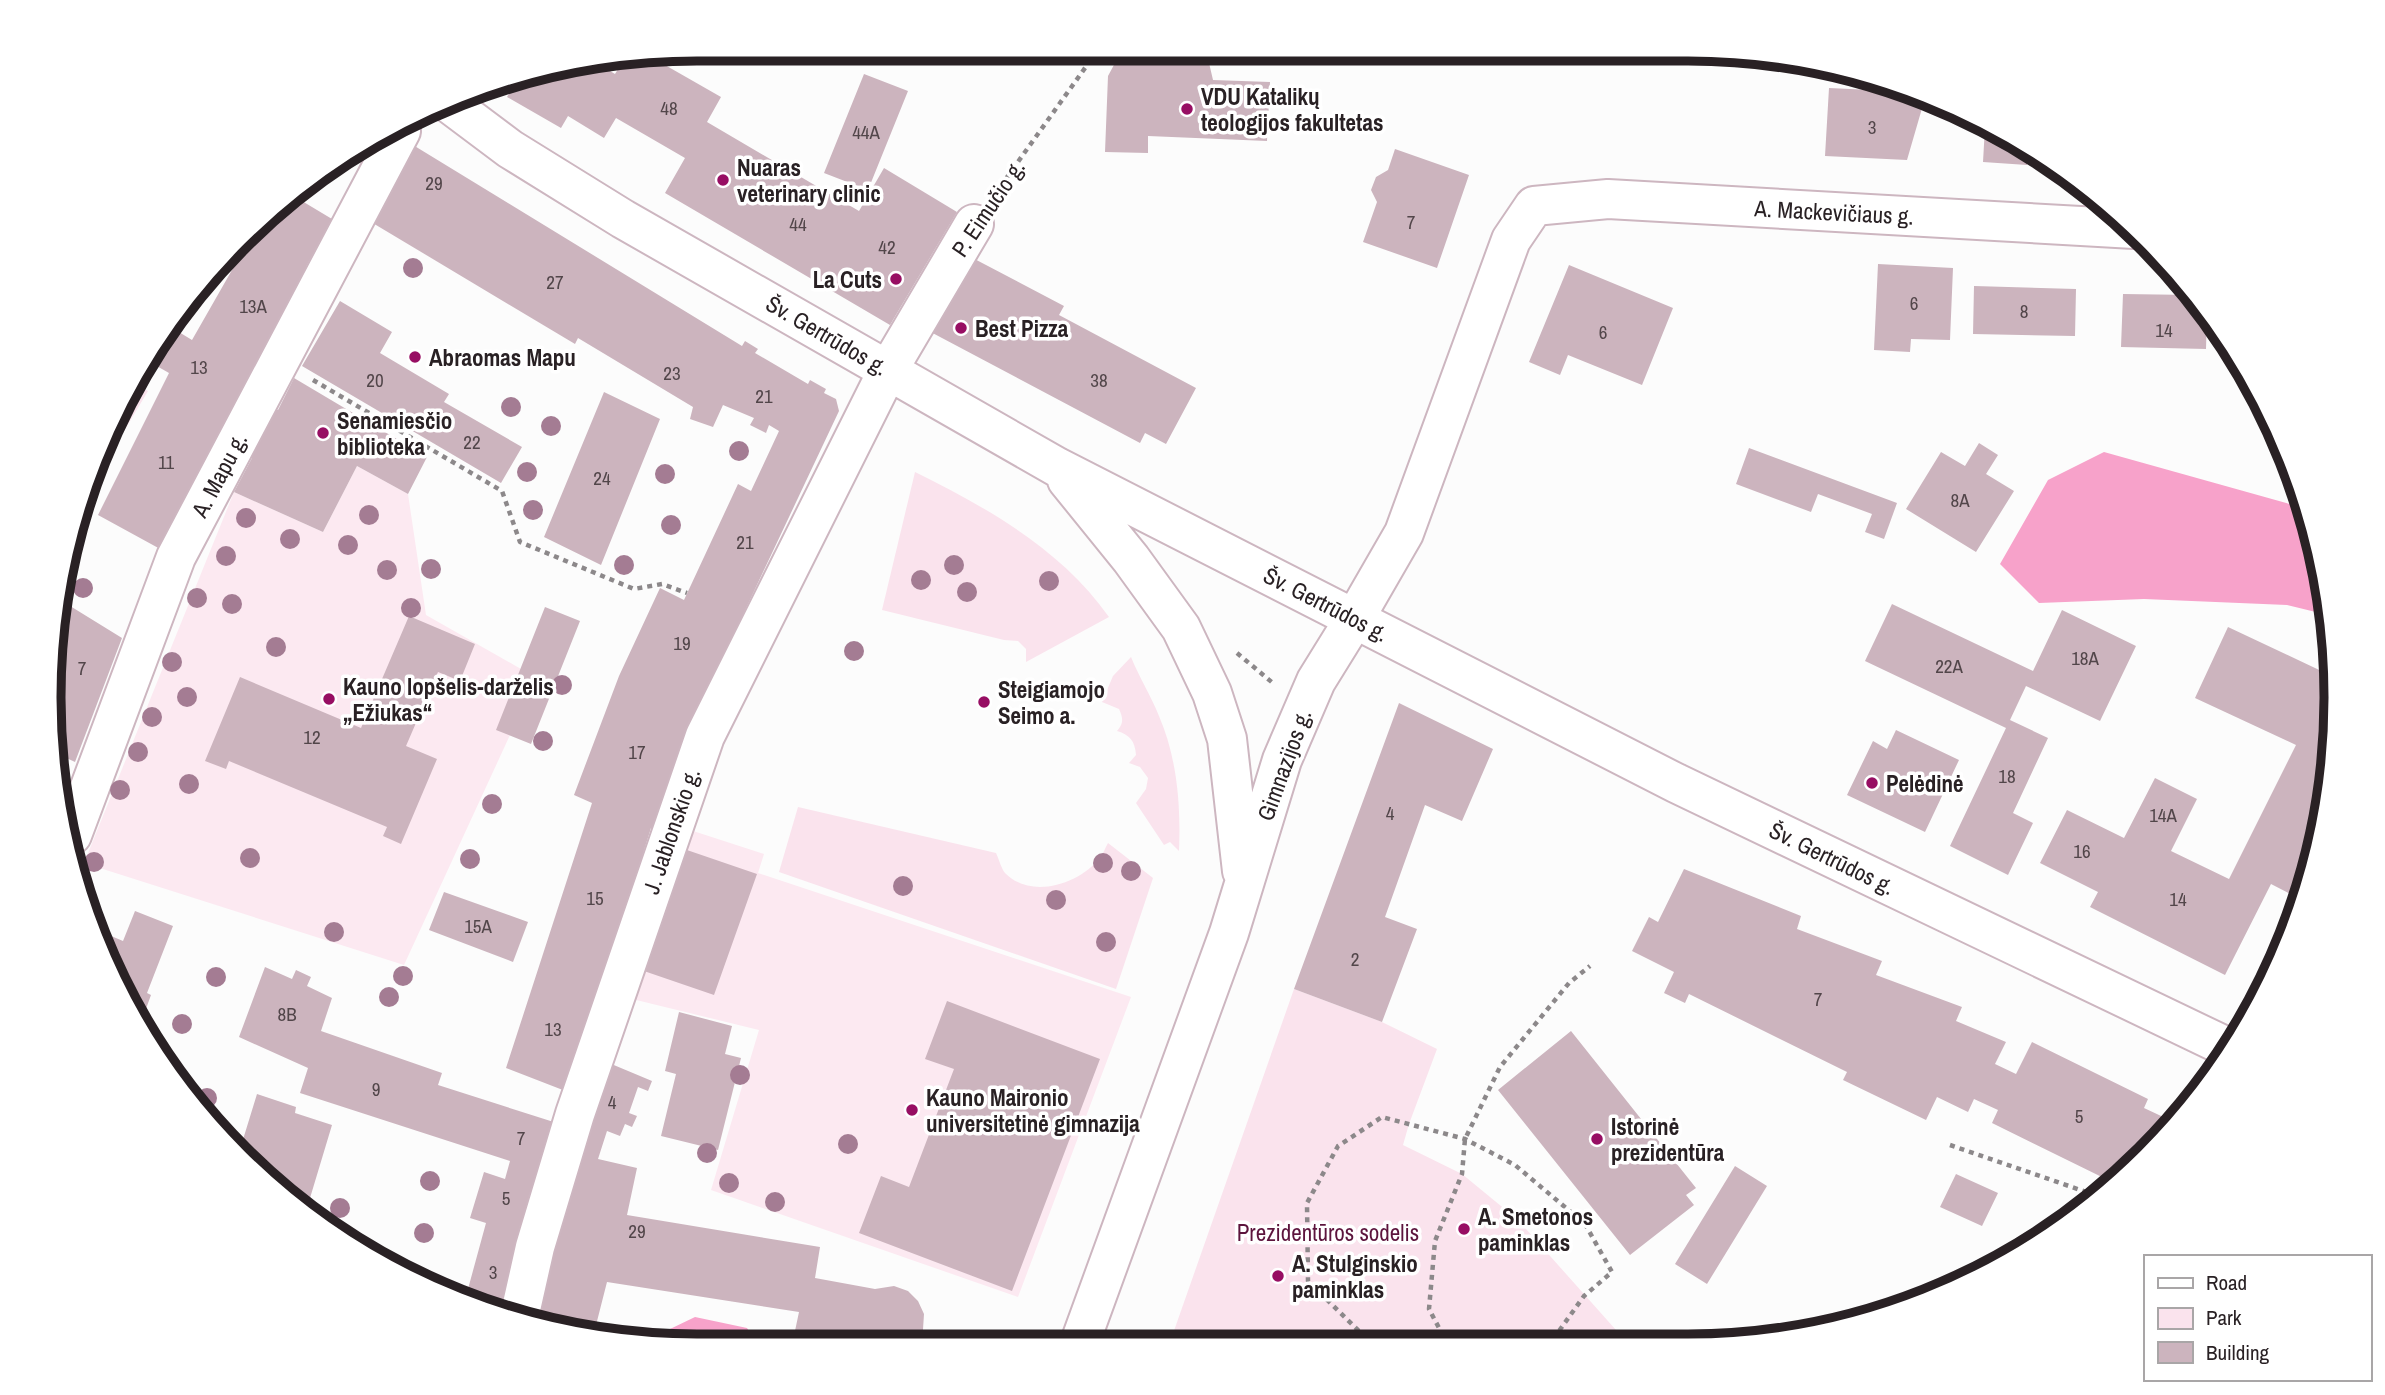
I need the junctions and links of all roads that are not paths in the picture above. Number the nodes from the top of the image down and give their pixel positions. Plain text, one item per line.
1 (457, 109) edge
2 (398, 136) edge
3 (1534, 206) joint
4 (974, 224) road end
5 (2116, 228) edge
6 (888, 370) junction
7 (1057, 467) junction
8 (1355, 618) junction
9 (75, 828) edge
10 (1243, 886) junction
11 (2221, 1044) edge
12 (521, 1308) edge
13 (1083, 1334) edge

1 - 6 main road, Šv. Gertrūdos g.
2 - 9 main road, A. Mapu g.
3 - 5 main road, A. Mackevičiaus g.
3 - 8 main road, Gimnazijos g.
4 - 6 main road, P. Eimučio g.
6 - 7 main road, Šv. Gertrūdos g.
6 - 12 main road, J. Jablonskio g.
7 - 8 main road, Šv. Gertrūdos g.
7 - 10 main road
8 - 10 main road, Gimnazijos g.
8 - 11 main road, Šv. Gertrūdos g.
10 - 13 main road, Gimnazijos g.

